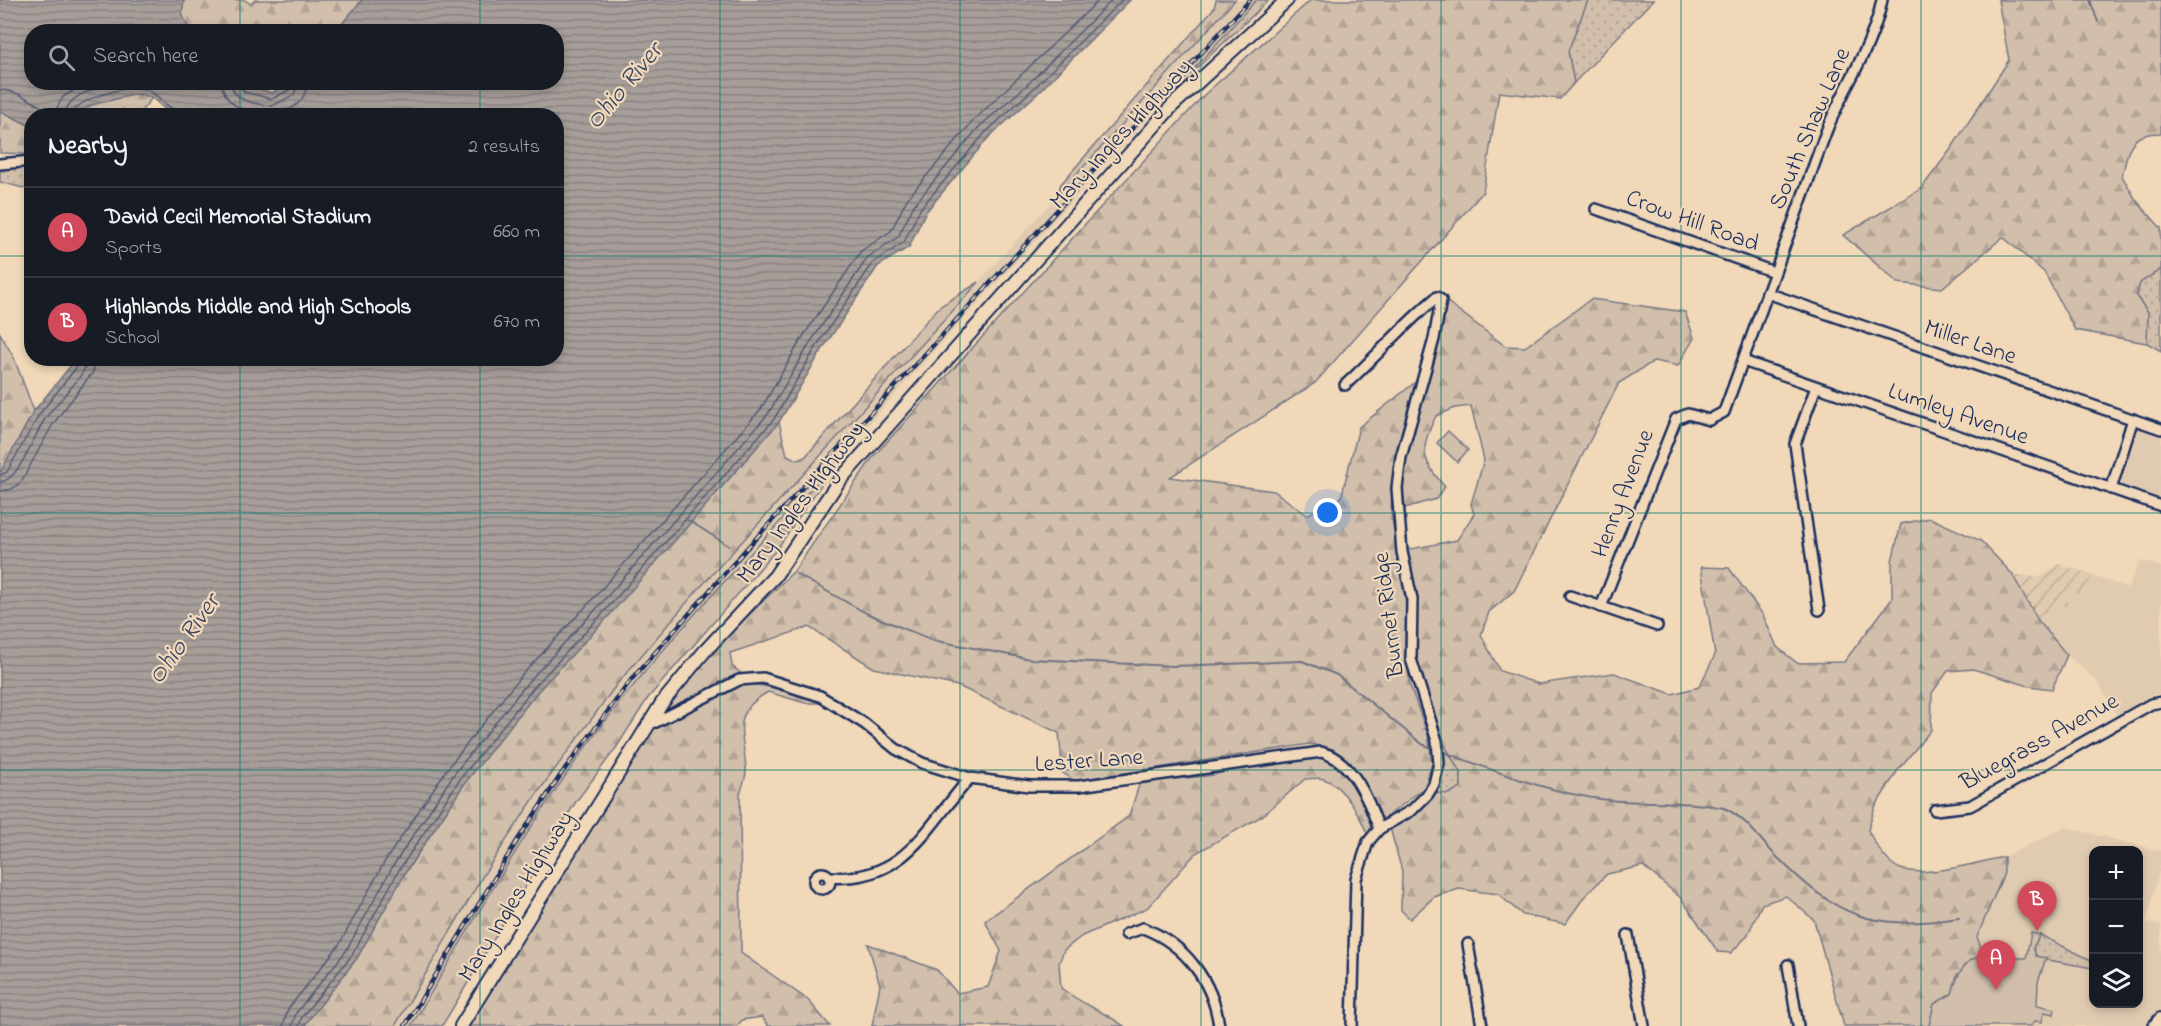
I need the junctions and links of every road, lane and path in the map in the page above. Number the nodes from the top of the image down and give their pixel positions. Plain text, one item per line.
1 (1287, 0) edge
2 (1882, 0) edge
3 (24, 162) edge
4 (0, 164) edge
5 (1596, 209) dead end
6 (1774, 272) junction
7 (1767, 293) junction
8 (1743, 361) junction
9 (1345, 385) dead end
10 (1816, 387) junction
11 (1700, 418) joint
12 (2133, 419) junction
13 (2161, 429) edge
14 (2111, 489) junction
15 (2161, 506) edge
16 (1570, 596) dead end
17 (1601, 607) junction
18 (1819, 610) dead end
19 (1657, 626) dead end
20 (2161, 702) edge
21 (648, 723) junction
22 (969, 778) junction
23 (1935, 810) dead end
24 (1379, 830) junction
25 (829, 877) dead end
26 (1126, 934) dead end
27 (1628, 935) dead end
28 (1468, 944) dead end
29 (1788, 964) dead end
30 (2161, 1020) edge
31 (461, 1026) edge
32 (1219, 1026) edge
33 (1352, 1026) edge
34 (1482, 1026) edge
35 (1644, 1026) edge
36 (1798, 1026) edge
37 (2156, 1026) edge

1 - 21 street, Mary Ingles Highway
2 - 6 street, South Shaw Lane
3 - 4 street
5 - 6 street, Crow Hill Road
6 - 7 street, South Shaw Lane
7 - 8 street, South Shaw Lane
7 - 12 street, Miller Lane
8 - 10 street, Lumley Avenue
8 - 11 street, South Shaw Lane
9 - 24 street, Burnet Ridge
10 - 14 street, Lumley Avenue
10 - 18 street
11 - 17 street, Henry Avenue
12 - 13 street, Miller Lane
12 - 14 street
14 - 15 street, Lumley Avenue
16 - 17 street
17 - 19 street
20 - 23 street, Bluegrass Avenue
21 - 22 street, Lester Lane
21 - 31 street, Mary Ingles Highway
22 - 24 street, Lester Lane
22 - 25 street
24 - 33 street, Burnet Ridge
26 - 32 street
27 - 35 street
28 - 34 street
29 - 36 street
30 - 37 main road

